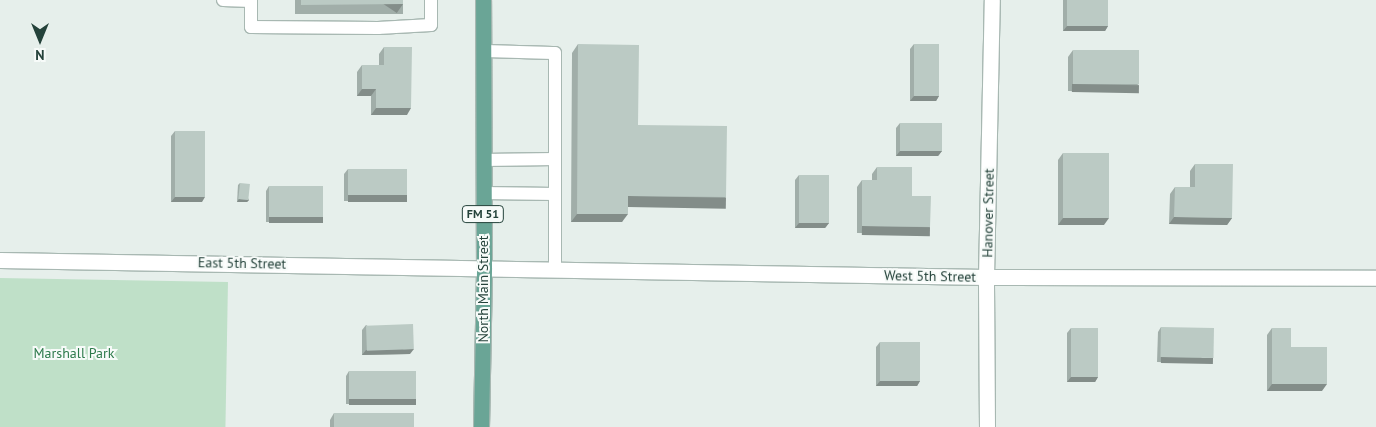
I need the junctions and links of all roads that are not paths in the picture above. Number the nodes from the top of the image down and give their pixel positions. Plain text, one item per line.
1 (223, 0) edge
2 (251, 0) edge
3 (431, 0) edge
4 (483, 0) edge
5 (992, 0) edge
6 (483, 50) junction
7 (555, 159) junction
8 (483, 160) junction
9 (483, 193) junction
10 (555, 194) junction
11 (0, 260) edge
12 (484, 267) junction
13 (555, 268) junction
14 (986, 277) junction
15 (1376, 278) edge
16 (481, 427) edge
17 (987, 427) edge

1 - 2 lane
2 - 3 lane
4 - 6 main road, North Main Street / FM 51
5 - 14 street, Hanover Street
6 - 7 lane
6 - 8 main road, North Main Street / FM 51
7 - 8 lane
7 - 10 lane
8 - 9 main road, North Main Street / FM 51
9 - 10 lane
9 - 12 main road, North Main Street / FM 51
10 - 13 lane
11 - 12 street, East 5th Street
12 - 13 street, West 5th Street
12 - 16 main road, North Main Street / FM 51
13 - 14 street, West 5th Street
14 - 15 street, West 5th Street
14 - 17 street, Hanover Street

